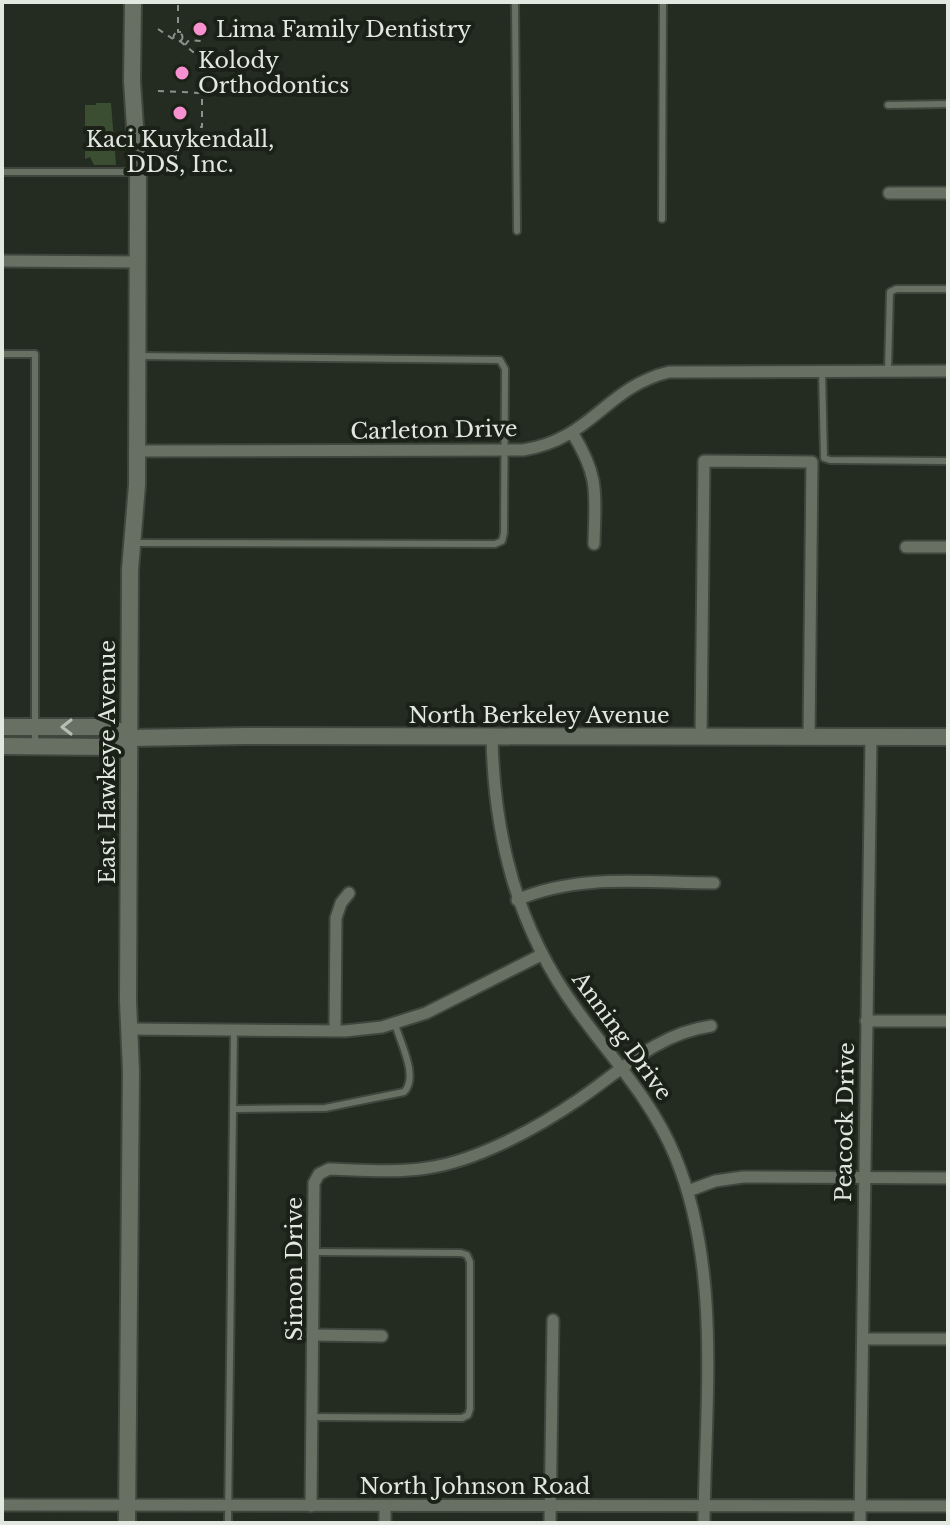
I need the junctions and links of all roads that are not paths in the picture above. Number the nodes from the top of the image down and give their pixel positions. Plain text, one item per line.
1 (133, 2) edge
2 (515, 2) edge
3 (663, 2) edge
4 (948, 104) edge
5 (888, 105) dead end
6 (2, 172) edge
7 (138, 173) junction
8 (889, 193) dead end
9 (948, 193) edge
10 (662, 219) dead end
11 (517, 231) dead end
12 (2, 261) edge
13 (138, 262) junction
14 (948, 289) edge
15 (2, 354) edge
16 (137, 356) junction
17 (822, 370) junction
18 (888, 370) junction
19 (948, 371) edge
20 (573, 434) junction
21 (137, 451) junction
22 (504, 451) junction
23 (948, 461) edge
24 (132, 543) junction
25 (594, 544) dead end
26 (906, 547) dead end
27 (948, 547) edge
28 (2, 727) edge
29 (35, 727) junction
30 (701, 736) junction
31 (492, 737) junction
32 (809, 737) junction
33 (871, 737) junction
34 (948, 737) edge
35 (130, 738) junction
36 (2, 746) edge
37 (35, 746) junction
38 (714, 883) dead end
39 (349, 893) dead end
40 (517, 900) junction
41 (541, 955) junction
42 (866, 1021) junction
43 (948, 1021) edge
44 (395, 1024) junction
45 (711, 1026) dead end
46 (130, 1029) junction
47 (234, 1029) junction
48 (335, 1030) junction
49 (622, 1067) junction
50 (233, 1109) junction
51 (865, 1177) junction
52 (948, 1178) edge
53 (688, 1191) junction
54 (314, 1252) junction
55 (553, 1320) dead end
56 (313, 1335) junction
57 (382, 1336) dead end
58 (863, 1339) junction
59 (948, 1339) edge
60 (312, 1417) junction
61 (2, 1505) edge
62 (127, 1505) junction
63 (229, 1506) junction
64 (311, 1506) junction
65 (385, 1506) junction
66 (551, 1506) junction
67 (704, 1506) junction
68 (948, 1506) edge
69 (860, 1507) junction
70 (127, 1523) edge
71 (228, 1523) edge
72 (385, 1523) edge
73 (550, 1523) edge
74 (704, 1523) edge
75 (860, 1523) edge

1 - 7 street, East Hawkeye Avenue
2 - 11 lane
3 - 10 lane
4 - 5 lane
6 - 7 lane
7 - 13 street, East Hawkeye Avenue
8 - 9 street
12 - 13 street
13 - 16 street, East Hawkeye Avenue
14 - 18 lane
15 - 29 lane
16 - 21 street, East Hawkeye Avenue
16 - 22 lane
17 - 18 street, Carleton Drive
17 - 20 street, Carleton Drive
17 - 23 lane
18 - 19 street, Carleton Drive
20 - 22 street, Carleton Drive
20 - 25 street
21 - 22 street, Carleton Drive
21 - 24 street, East Hawkeye Avenue
22 - 24 lane
24 - 35 street, East Hawkeye Avenue
26 - 27 street
28 - 29 street, North Berkeley Avenue
35 -> 29 street, North Berkeley Avenue
29 - 37 lane
30 - 31 street, North Berkeley Avenue
30 - 32 street, North Berkeley Avenue
30 - 32 street
31 - 35 street, North Berkeley Avenue
31 - 40 street, Anning Drive
32 - 33 street, North Berkeley Avenue
33 - 34 street, North Berkeley Avenue
33 - 42 street, Peacock Drive
35 - 37 street, North Berkeley Avenue
35 - 46 street, East Hawkeye Avenue
36 - 37 street, North Berkeley Avenue
38 - 40 street
39 - 48 street
40 - 41 street, Anning Drive
41 - 44 street
41 - 49 street, Anning Drive
42 - 43 street
42 - 51 street, Peacock Drive
44 - 48 street
44 - 50 lane
45 - 49 street
46 - 47 street
46 - 62 street, East Hawkeye Avenue
47 - 48 street
47 - 50 lane
49 - 53 street, Anning Drive
49 - 54 street, Simon Drive
50 - 63 lane
51 - 52 street
51 - 53 street
51 - 58 street, Peacock Drive
53 - 67 street, Anning Drive
54 - 56 street, Simon Drive
54 - 60 lane
55 - 66 street
56 - 57 street
56 - 60 street, Simon Drive
58 - 59 street
58 - 69 street, Peacock Drive
60 - 64 street, Simon Drive
61 - 62 street, North Johnson Road
62 - 63 street, North Johnson Road
62 - 70 street, East Hawkeye Avenue
63 - 64 street, North Johnson Road
63 - 71 lane
64 - 65 street, North Johnson Road
65 - 66 street, North Johnson Road
65 - 72 street
66 - 67 street, North Johnson Road
66 - 73 street
67 - 69 street, North Johnson Road
67 - 74 street, Anning Drive
68 - 69 street, North Johnson Road
69 - 75 street, Peacock Drive

